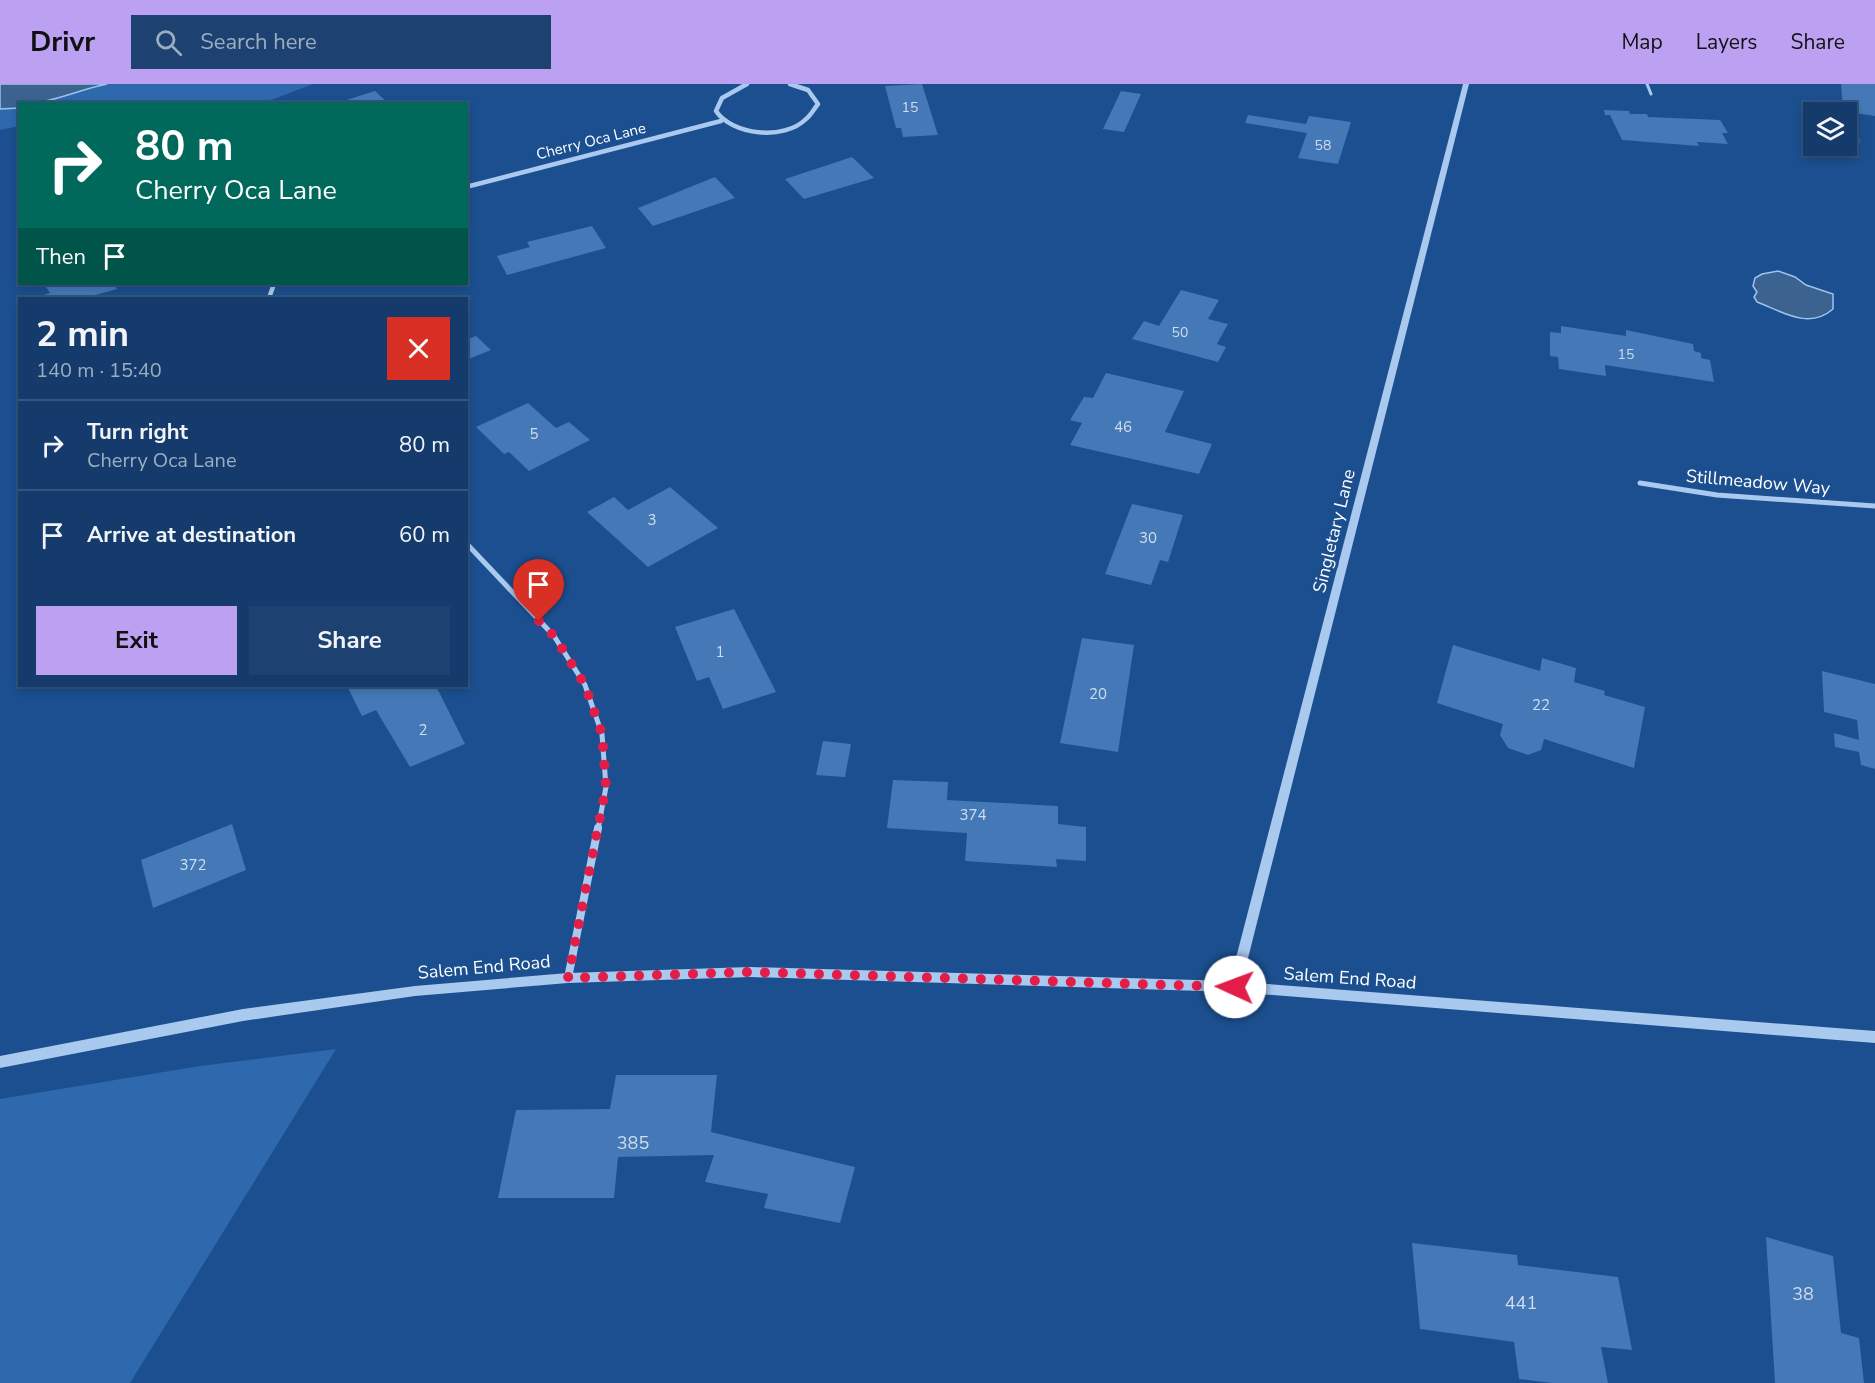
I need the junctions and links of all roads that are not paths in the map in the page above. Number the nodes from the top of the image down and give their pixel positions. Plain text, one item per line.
1 (747, 84) edge
2 (790, 84) edge
3 (1466, 84) edge
4 (1647, 84) edge
5 (1651, 94) dead end
6 (721, 121) junction
7 (468, 185) edge
8 (1640, 483) dead end
9 (1875, 506) edge
10 (468, 545) edge
11 (568, 978) junction
12 (1235, 987) junction
13 (1875, 1037) edge
14 (0, 1062) edge

1 - 6 street
2 - 6 street
3 - 12 street, Singletary Lane
4 - 5 lane
6 - 7 street, Cherry Oca Lane
8 - 9 street, Stillmeadow Way
10 - 11 street
11 - 12 street, Salem End Road
11 - 14 street, Salem End Road
12 - 13 street, Salem End Road

